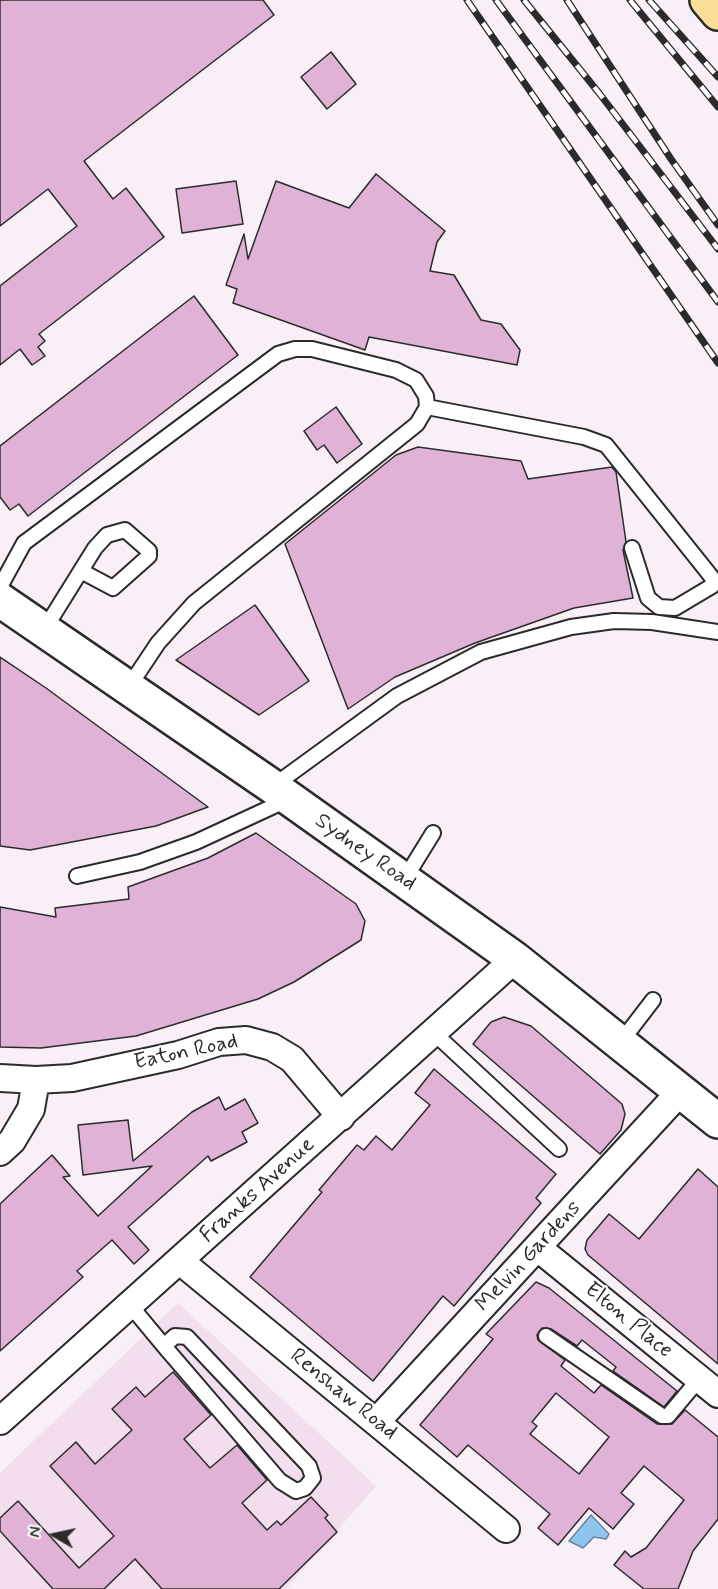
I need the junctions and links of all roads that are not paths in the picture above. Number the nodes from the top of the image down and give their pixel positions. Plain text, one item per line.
1 (707, 0) edge
2 (718, 14) edge
3 (427, 407) junction
4 (632, 548) dead end
5 (81, 571) junction
6 (0, 586) edge
7 (0, 600) edge
8 (44, 630) junction
9 (718, 632) edge
10 (128, 688) junction
11 (281, 793) junction
12 (433, 833) dead end
13 (77, 876) dead end
14 (403, 880) junction
15 (515, 959) junction
16 (653, 1000) dead end
17 (434, 1033) junction
18 (620, 1042) junction
19 (0, 1078) edge
20 (36, 1080) junction
21 (681, 1091) junction
22 (341, 1117) junction
23 (718, 1121) edge
24 (559, 1149) dead end
25 (0, 1152) edge
26 (538, 1248) junction
27 (180, 1261) junction
28 (130, 1305) junction
29 (546, 1336) dead end
30 (164, 1346) junction
31 (709, 1386) edge
32 (0, 1421) edge
33 (376, 1422) junction
34 (506, 1529) dead end

1 - 2 highway
3 - 4 lane
3 - 6 lane
3 - 10 lane
5 - 5 lane
5 - 8 lane
7 - 8 main road, Sydney Road
8 - 10 main road, Sydney Road
9 - 11 lane
10 - 11 main road, Sydney Road
11 - 13 lane
11 - 14 main road, Sydney Road
12 - 14 lane
14 - 15 main road, Sydney Road
15 - 17 street, Franks Avenue
15 - 18 main road, Sydney Road
16 - 18 lane
17 - 22 street, Franks Avenue
17 - 24 lane
18 - 21 main road, Sydney Road
19 - 20 street, Eaton Road
20 - 22 street, Eaton Road
20 - 25 street
21 - 23 main road, Sydney Road
21 - 26 street, Melvin Gardens
22 - 27 street, Franks Avenue
26 - 31 street, Elton Place
26 - 33 street, Melvin Gardens
27 - 28 street, Franks Avenue
27 - 33 street, Renshaw Road
28 - 30 lane
28 - 32 street, Franks Avenue
29 - 31 lane
30 - 30 lane
33 - 34 street, Renshaw Road

